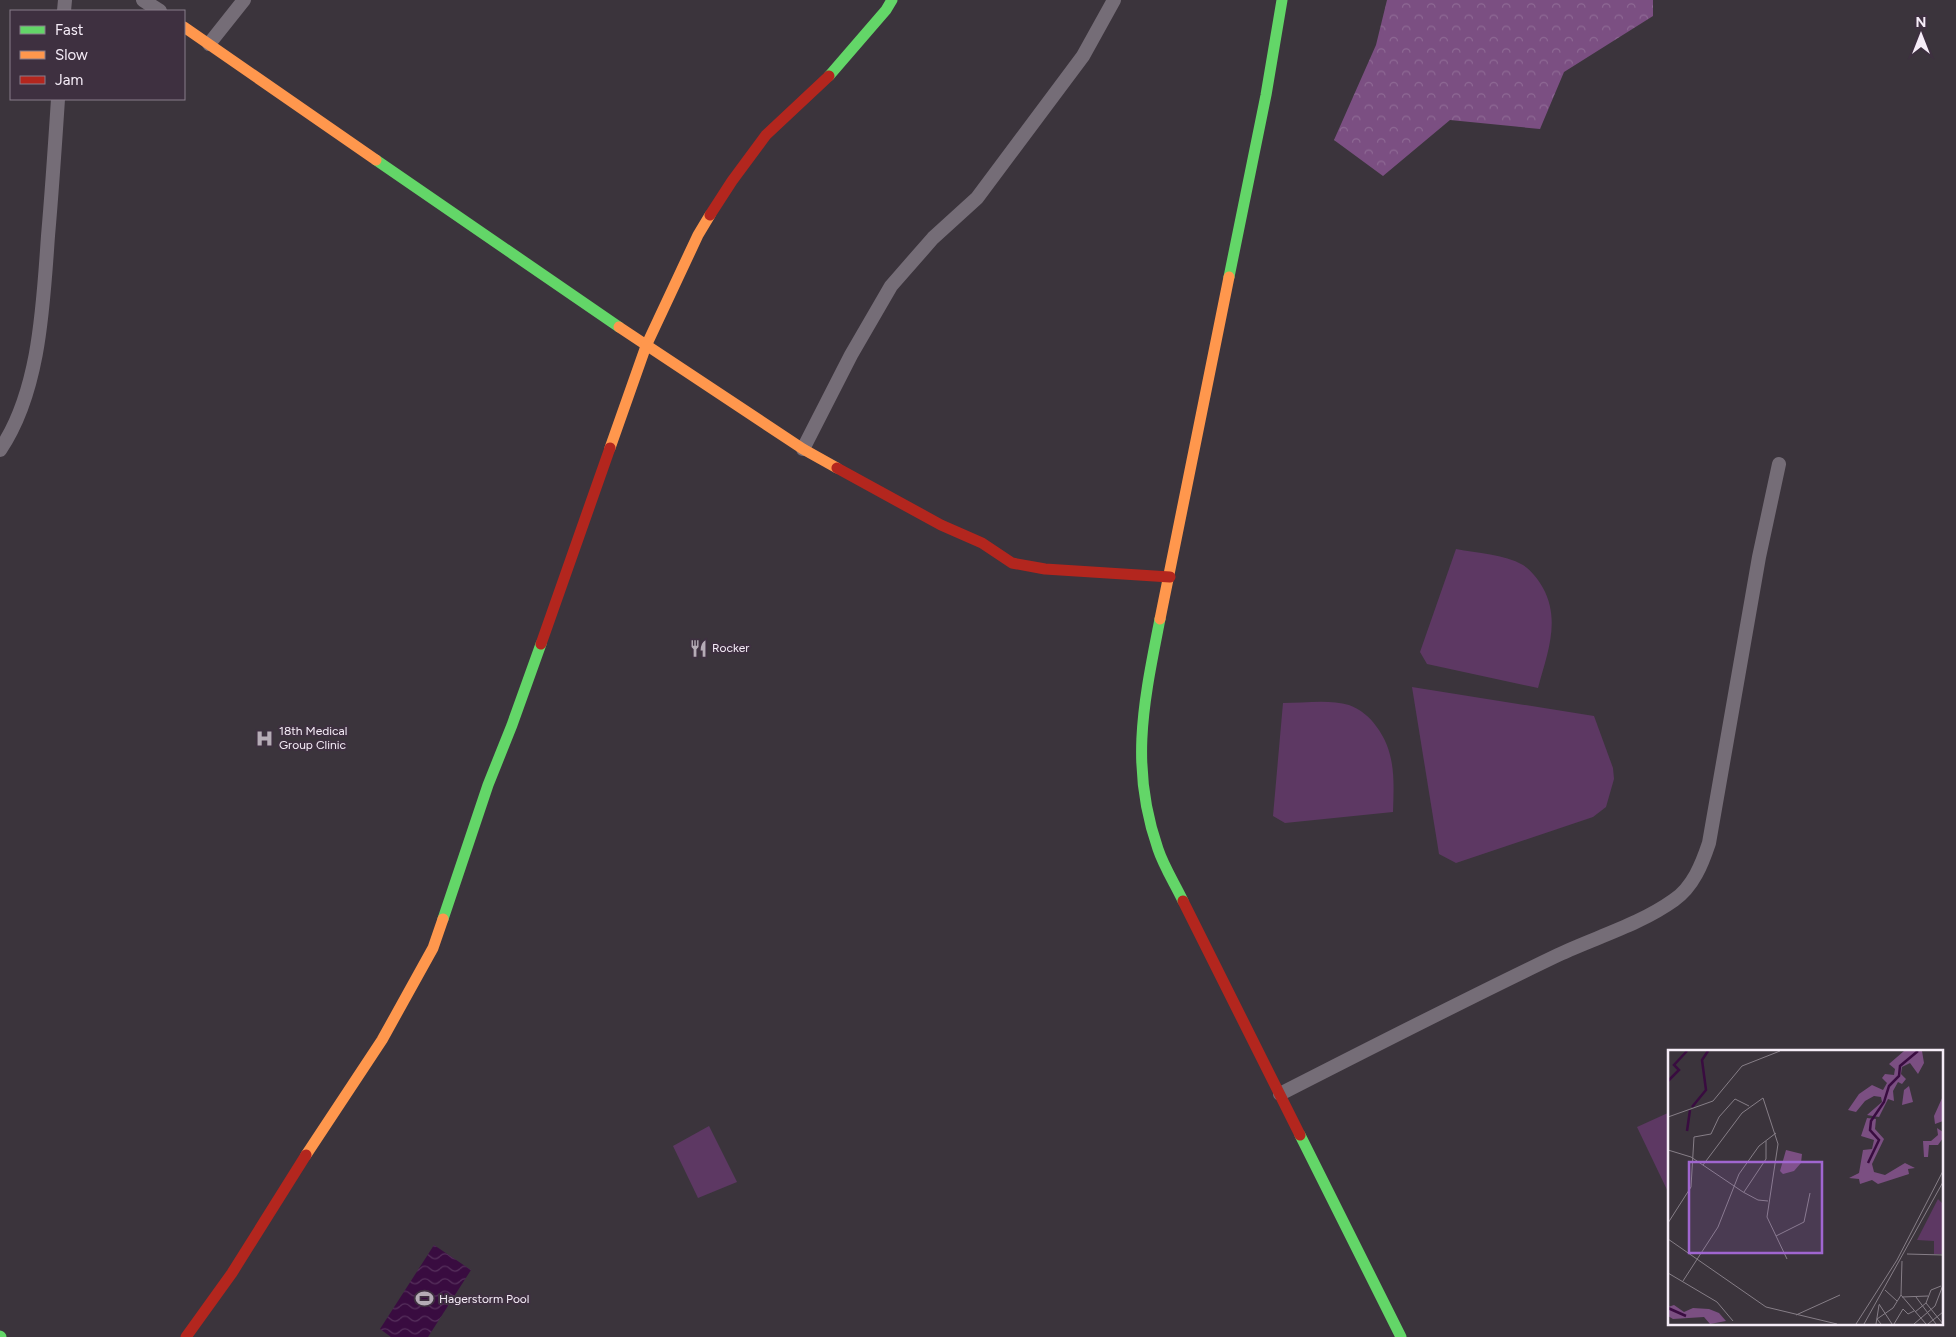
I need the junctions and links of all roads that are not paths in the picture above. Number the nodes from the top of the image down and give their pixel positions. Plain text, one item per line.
1 (143, 0) edge
2 (244, 0) edge
3 (892, 0) edge
4 (1114, 0) edge
5 (1282, 0) edge
6 (158, 10) edge
7 (185, 28) edge
8 (209, 44) junction
9 (58, 100) edge
10 (646, 346) junction
11 (802, 449) junction
12 (0, 450) edge
13 (1778, 464) dead end
14 (1170, 576) junction
15 (1280, 1094) junction
16 (186, 1337) edge
17 (1401, 1337) edge

1 - 6 street
2 - 8 street
3 - 10 street
4 - 11 street
5 - 14 street
7 - 8 street
8 - 10 street
9 - 12 street
10 - 11 street
10 - 16 street
11 - 14 street
13 - 15 street
14 - 15 street
15 - 17 street

